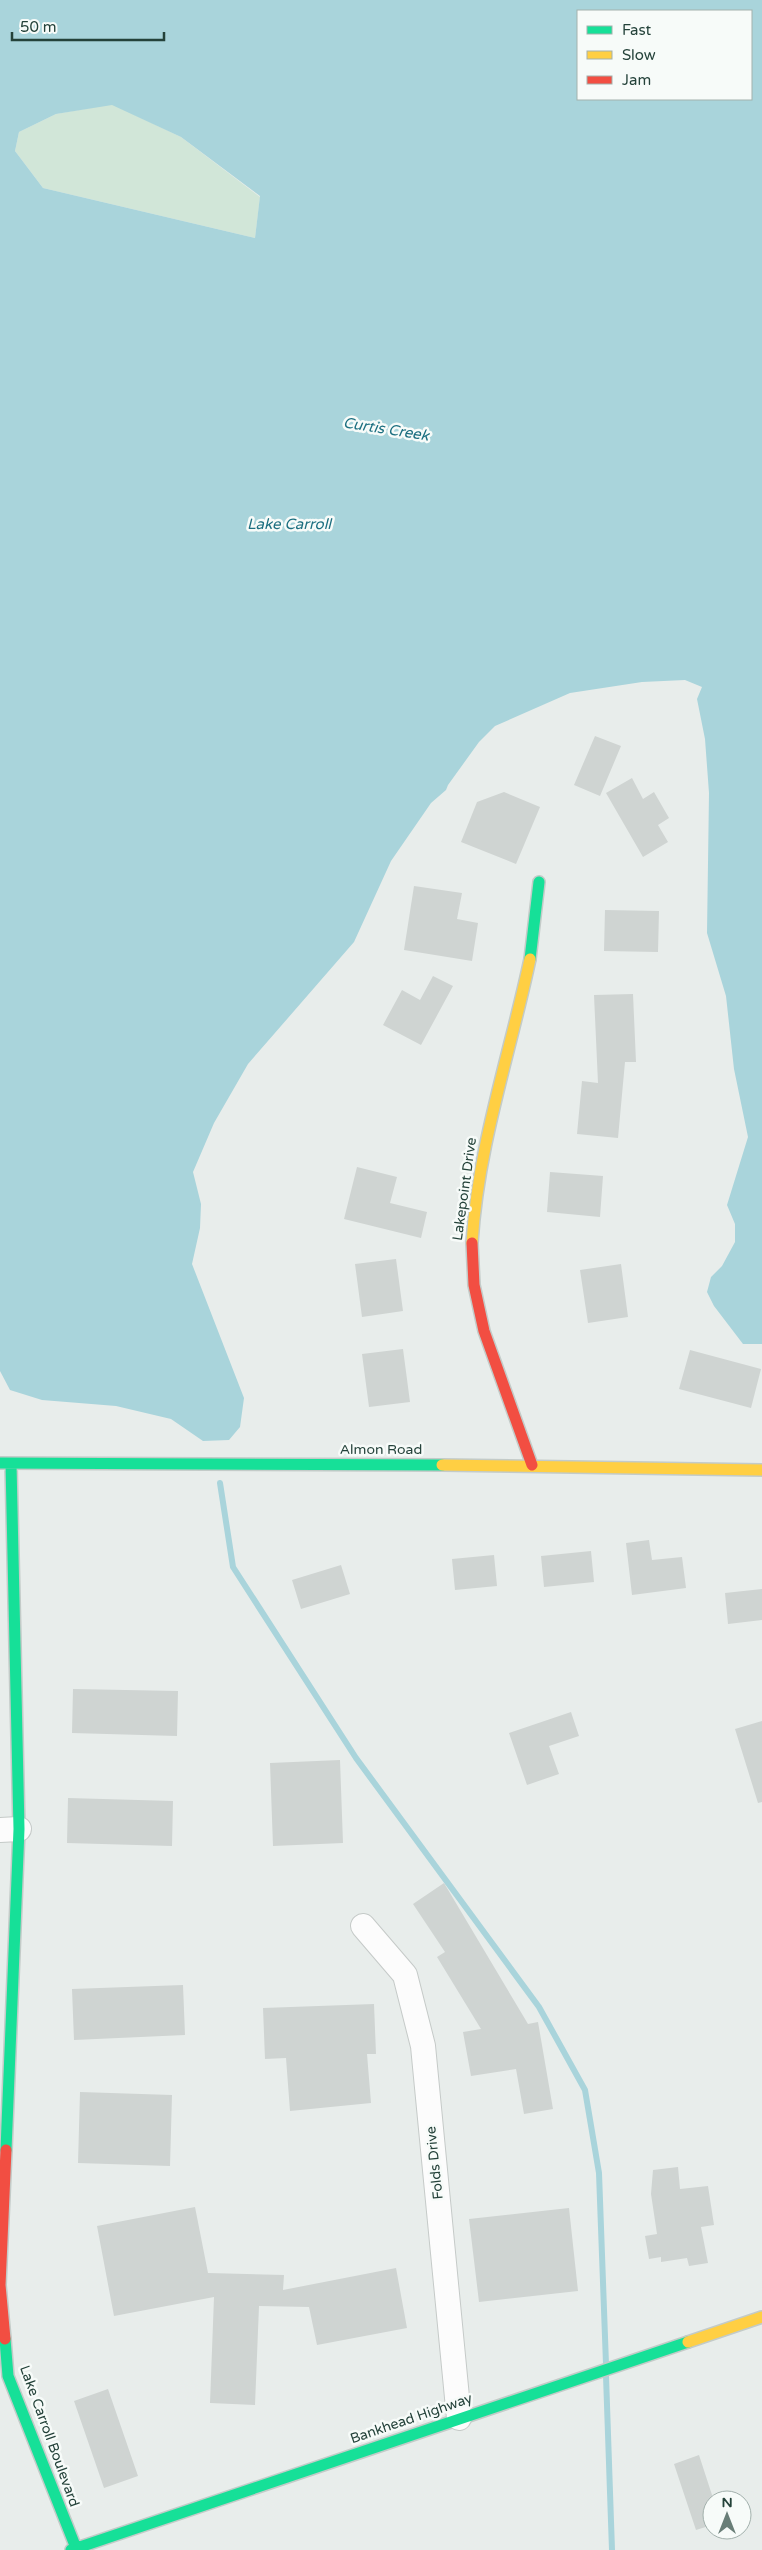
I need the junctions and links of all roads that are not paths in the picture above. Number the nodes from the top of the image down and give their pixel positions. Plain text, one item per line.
1 (539, 882) dead end
2 (6, 1463) edge
3 (532, 1465) junction
4 (762, 1470) edge
5 (9, 1830) edge
6 (363, 1926) dead end
7 (762, 2317) edge
8 (459, 2418) junction
9 (74, 2549) edge

1 - 3 street, Lakepoint Drive
2 - 3 street, Almon Road
2 - 5 street, Lake Carroll Boulevard
3 - 4 street, Almon Road
5 - 9 street, Lake Carroll Boulevard
6 - 8 street, Folds Drive
7 - 8 street, Bankhead Highway
8 - 9 street, Bankhead Highway

